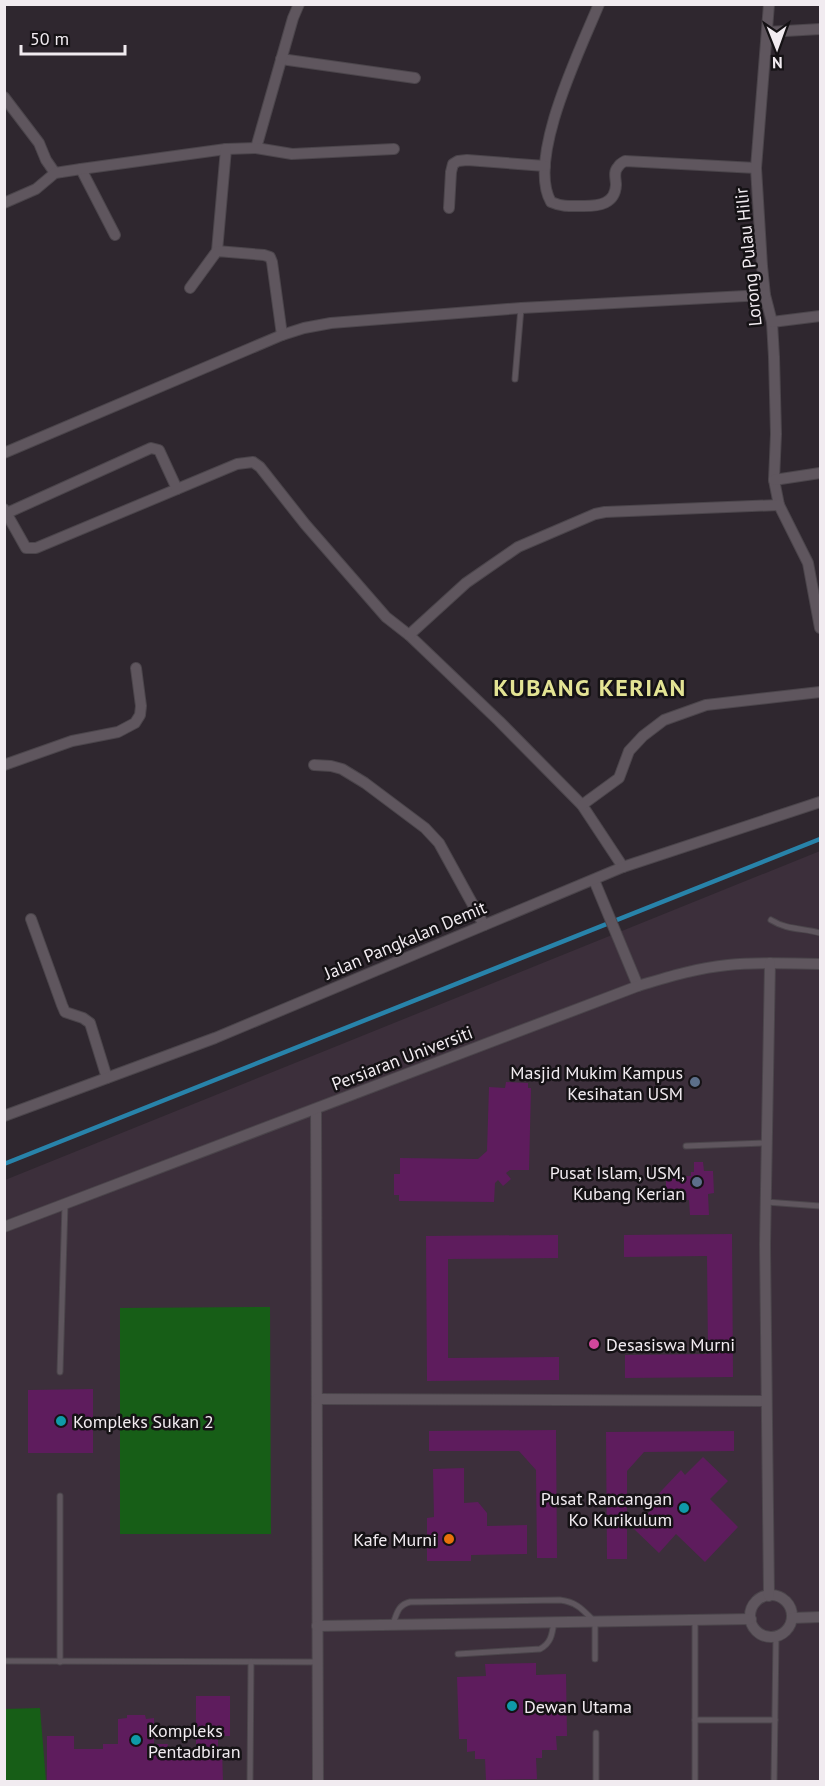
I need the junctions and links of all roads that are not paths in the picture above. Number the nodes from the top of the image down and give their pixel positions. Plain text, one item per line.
1 (299, 4) edge
2 (599, 4) edge
3 (769, 4) edge
4 (820, 28) edge
5 (768, 32) junction
6 (281, 59) junction
7 (414, 78) dead end
8 (4, 98) edge
9 (256, 148) junction
10 (226, 149) junction
11 (394, 149) dead end
12 (545, 166) junction
13 (81, 168) junction
14 (756, 168) junction
15 (55, 173) junction
16 (4, 203) edge
17 (449, 208) dead end
18 (115, 235) dead end
19 (217, 251) junction
20 (190, 288) dead end
21 (765, 296) junction
22 (521, 308) junction
23 (820, 316) edge
24 (772, 322) junction
25 (282, 335) junction
26 (515, 380) dead end
27 (4, 453) edge
28 (820, 473) edge
29 (774, 480) junction
30 (177, 489) junction
31 (779, 505) junction
32 (6, 511) edge
33 (820, 628) edge
34 (409, 635) junction
35 (136, 668) dead end
36 (820, 692) edge
37 (4, 765) edge
38 (314, 765) dead end
39 (820, 802) edge
40 (582, 805) junction
41 (623, 867) junction
42 (594, 880) junction
43 (31, 919) dead end
44 (771, 920) dead end
45 (484, 925) junction
46 (820, 933) edge
47 (770, 963) junction
48 (820, 964) edge
49 (638, 986) junction
50 (107, 1078) junction
51 (316, 1108) junction
52 (4, 1116) edge
53 (767, 1143) junction
54 (686, 1146) dead end
55 (766, 1202) junction
56 (65, 1204) junction
57 (820, 1206) edge
58 (4, 1227) edge
59 (60, 1372) dead end
60 (317, 1399) junction
61 (766, 1401) junction
62 (60, 1496) dead end
63 (769, 1596) junction
64 (792, 1617) junction
65 (820, 1617) edge
66 (751, 1619) junction
67 (695, 1620) junction
68 (554, 1622) junction
69 (595, 1622) junction
70 (393, 1625) junction
71 (317, 1626) junction
72 (776, 1637) junction
73 (458, 1654) dead end
74 (595, 1659) dead end
75 (4, 1661) edge
76 (60, 1662) junction
77 (251, 1662) junction
78 (317, 1662) junction
79 (695, 1720) junction
80 (775, 1720) junction
81 (596, 1733) dead end
82 (250, 1782) edge
83 (318, 1782) edge
84 (596, 1782) edge
85 (695, 1782) edge
86 (774, 1782) edge

1 - 6 street
2 - 12 street
3 - 5 street, Lorong Pulau Hilir
4 - 5 street
5 - 14 street, Lorong Pulau Hilir
6 - 7 street
6 - 9 street
8 - 15 street
9 - 10 street
9 - 11 street
10 - 13 street
10 - 19 street
12 - 14 street
12 - 17 street
13 - 15 street
13 - 18 street
14 - 21 street, Lorong Pulau Hilir
15 - 16 street
19 - 20 street
19 - 25 street
21 - 22 street
21 - 24 street, Lorong Pulau Hilir
22 - 25 street
22 - 26 lane
23 - 24 street
24 - 29 street, Lorong Pulau Hilir
25 - 27 street
28 - 29 street
29 - 31 street, Lorong Pulau Hilir
30 - 32 street
30 - 32 street
30 - 34 street
31 - 33 street, Lorong Pulau Hilir
31 - 34 street
34 - 40 street
35 - 37 street
36 - 40 street
38 - 45 street
39 - 41 street, Jalan Pangkalan Demit
40 - 41 street
41 - 42 street, Jalan Pangkalan Demit
42 - 45 street, Jalan Pangkalan Demit
42 - 49 street
43 - 50 street
44 - 46 lane
45 - 50 street, Jalan Pangkalan Demit
47 - 48 street, Persiaran Universiti
47 - 49 street, Persiaran Universiti
47 - 53 street
49 - 51 street, Persiaran Universiti
50 - 52 street, Jalan Pangkalan Demit
51 - 56 street, Persiaran Universiti
51 - 60 street
53 - 54 lane
53 - 55 street
55 - 57 lane
55 - 61 street
56 - 58 street, Persiaran Universiti
56 - 59 lane
60 - 61 street
60 - 71 street
61 - 63 street
62 - 76 lane
63 - 64 street
63 - 66 street
64 - 65 street
64 - 72 street
66 - 67 street
66 - 72 street
67 - 69 street
67 - 79 lane
68 - 69 street
68 - 70 street
68 - 73 lane
69 - 70 lane
69 - 74 lane
70 - 71 street
71 - 78 street
72 - 80 lane
75 - 76 lane
76 - 77 lane
77 - 78 lane
77 - 82 lane
78 - 83 street
79 - 80 lane
79 - 85 lane
80 - 86 lane
81 - 84 lane

